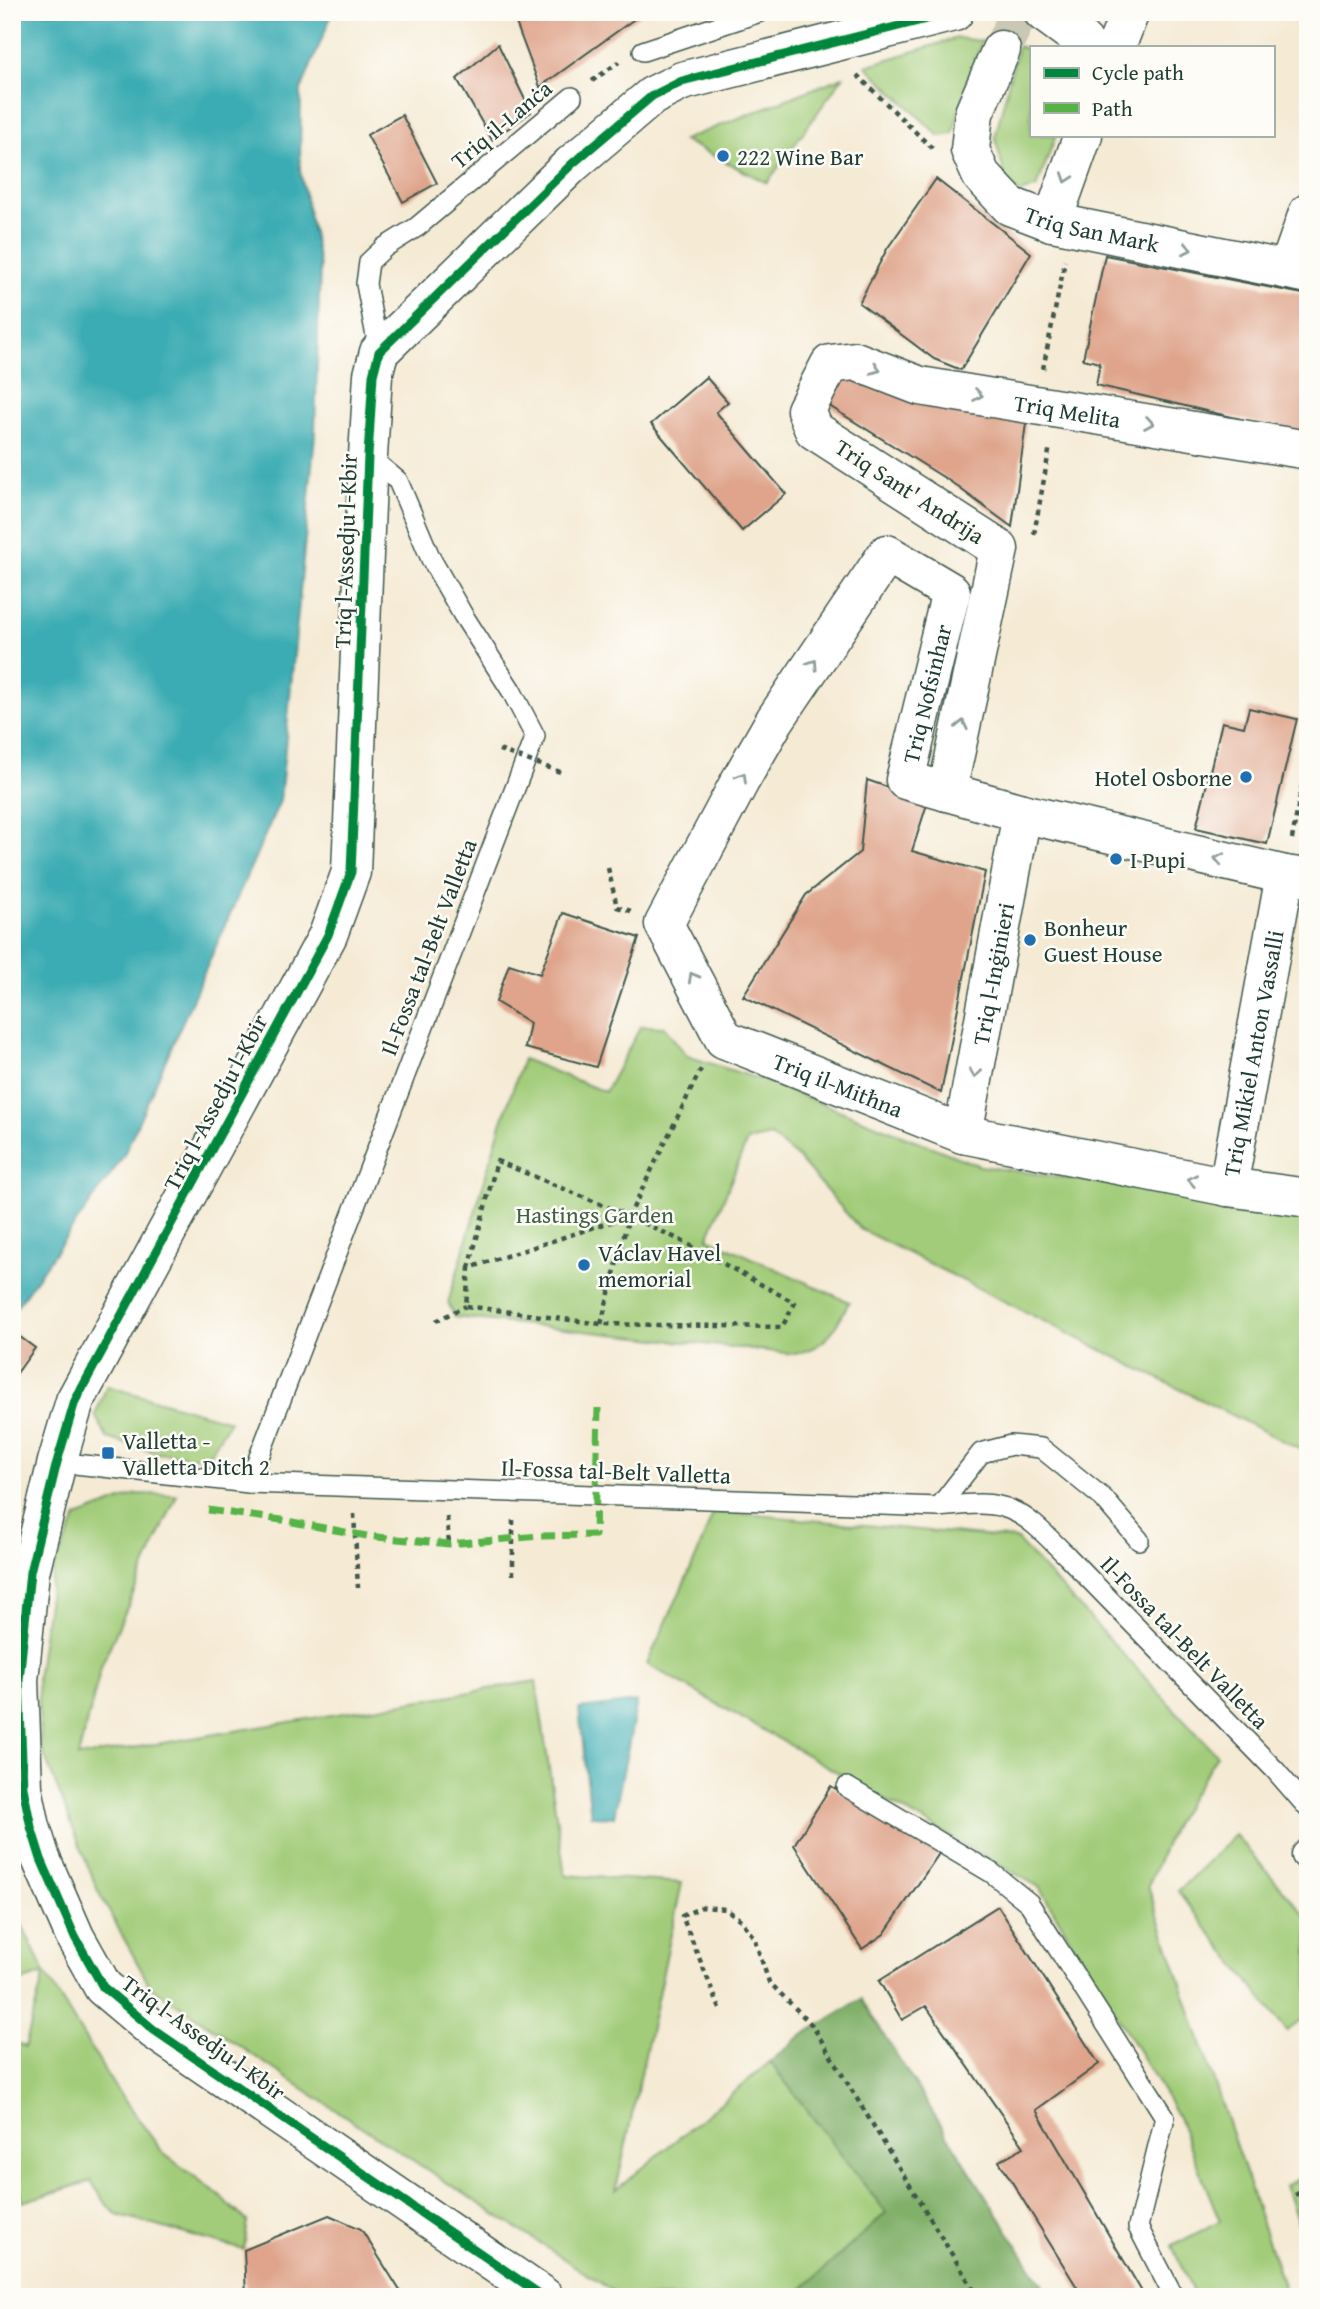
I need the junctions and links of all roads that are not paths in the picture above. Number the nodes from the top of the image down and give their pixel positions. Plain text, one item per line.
1 (761, 12) edge
2 (954, 12) edge
3 (1044, 12) edge
4 (1130, 12) edge
5 (1086, 46) edge
6 (1116, 46) edge
7 (1001, 50) tunnel mouth
8 (643, 51) road end
9 (572, 97) road end
10 (1083, 136) edge
11 (1308, 213) edge
12 (1062, 224) junction
13 (1298, 272) edge
14 (379, 352) junction
15 (830, 364) joint
16 (1308, 450) edge
17 (368, 456) junction
18 (947, 792) junction
19 (1022, 813) junction
20 (1296, 876) edge
21 (723, 1039) joint
22 (964, 1134) junction
23 (1228, 1187) junction
24 (1308, 1198) edge
25 (57, 1462) junction
26 (249, 1483) junction
27 (939, 1507) junction
28 (1139, 1540) dead end
29 (847, 1787) dead end
30 (1308, 1808) edge
31 (544, 2297) edge
32 (1174, 2297) edge

1 - 8 lane
2 - 14 street
3 - 5 street
4 - 6 street
7 - 12 street, Triq San Mark
9 - 14 lane, Triq il-Lanċa
10 -> 12 street
11 - 13 street
12 -> 13 street, Triq San Mark
14 - 17 street, Triq l-Assedju l-Kbir
15 -> 16 street, Triq Melita
18 -> 15 street, Triq Sant' Andrija
17 - 25 street, Triq l-Assedju l-Kbir
17 - 26 lane, Il-Fossa tal-Belt Valletta
18 - 19 street, Triq Nofsinhar
21 -> 18 street, Triq Nofsinhar
20 -> 19 street, Triq Nofsinhar
19 -> 22 street, Triq l-Inġinieri
20 - 23 street, Triq Mikiel Anton Vassalli
21 - 22 street, Triq il-Mitħna
23 -> 22 street, Triq il-Mitħna
23 - 24 street, Triq il-Mitħna
25 - 26 lane, Il-Fossa tal-Belt Valletta
25 - 31 street, Triq l-Assedju l-Kbir
26 - 27 lane, Il-Fossa tal-Belt Valletta
27 - 28 lane, Il-Fossa tal-Belt Valletta
27 - 30 lane, Il-Fossa tal-Belt Valletta
29 - 32 lane

